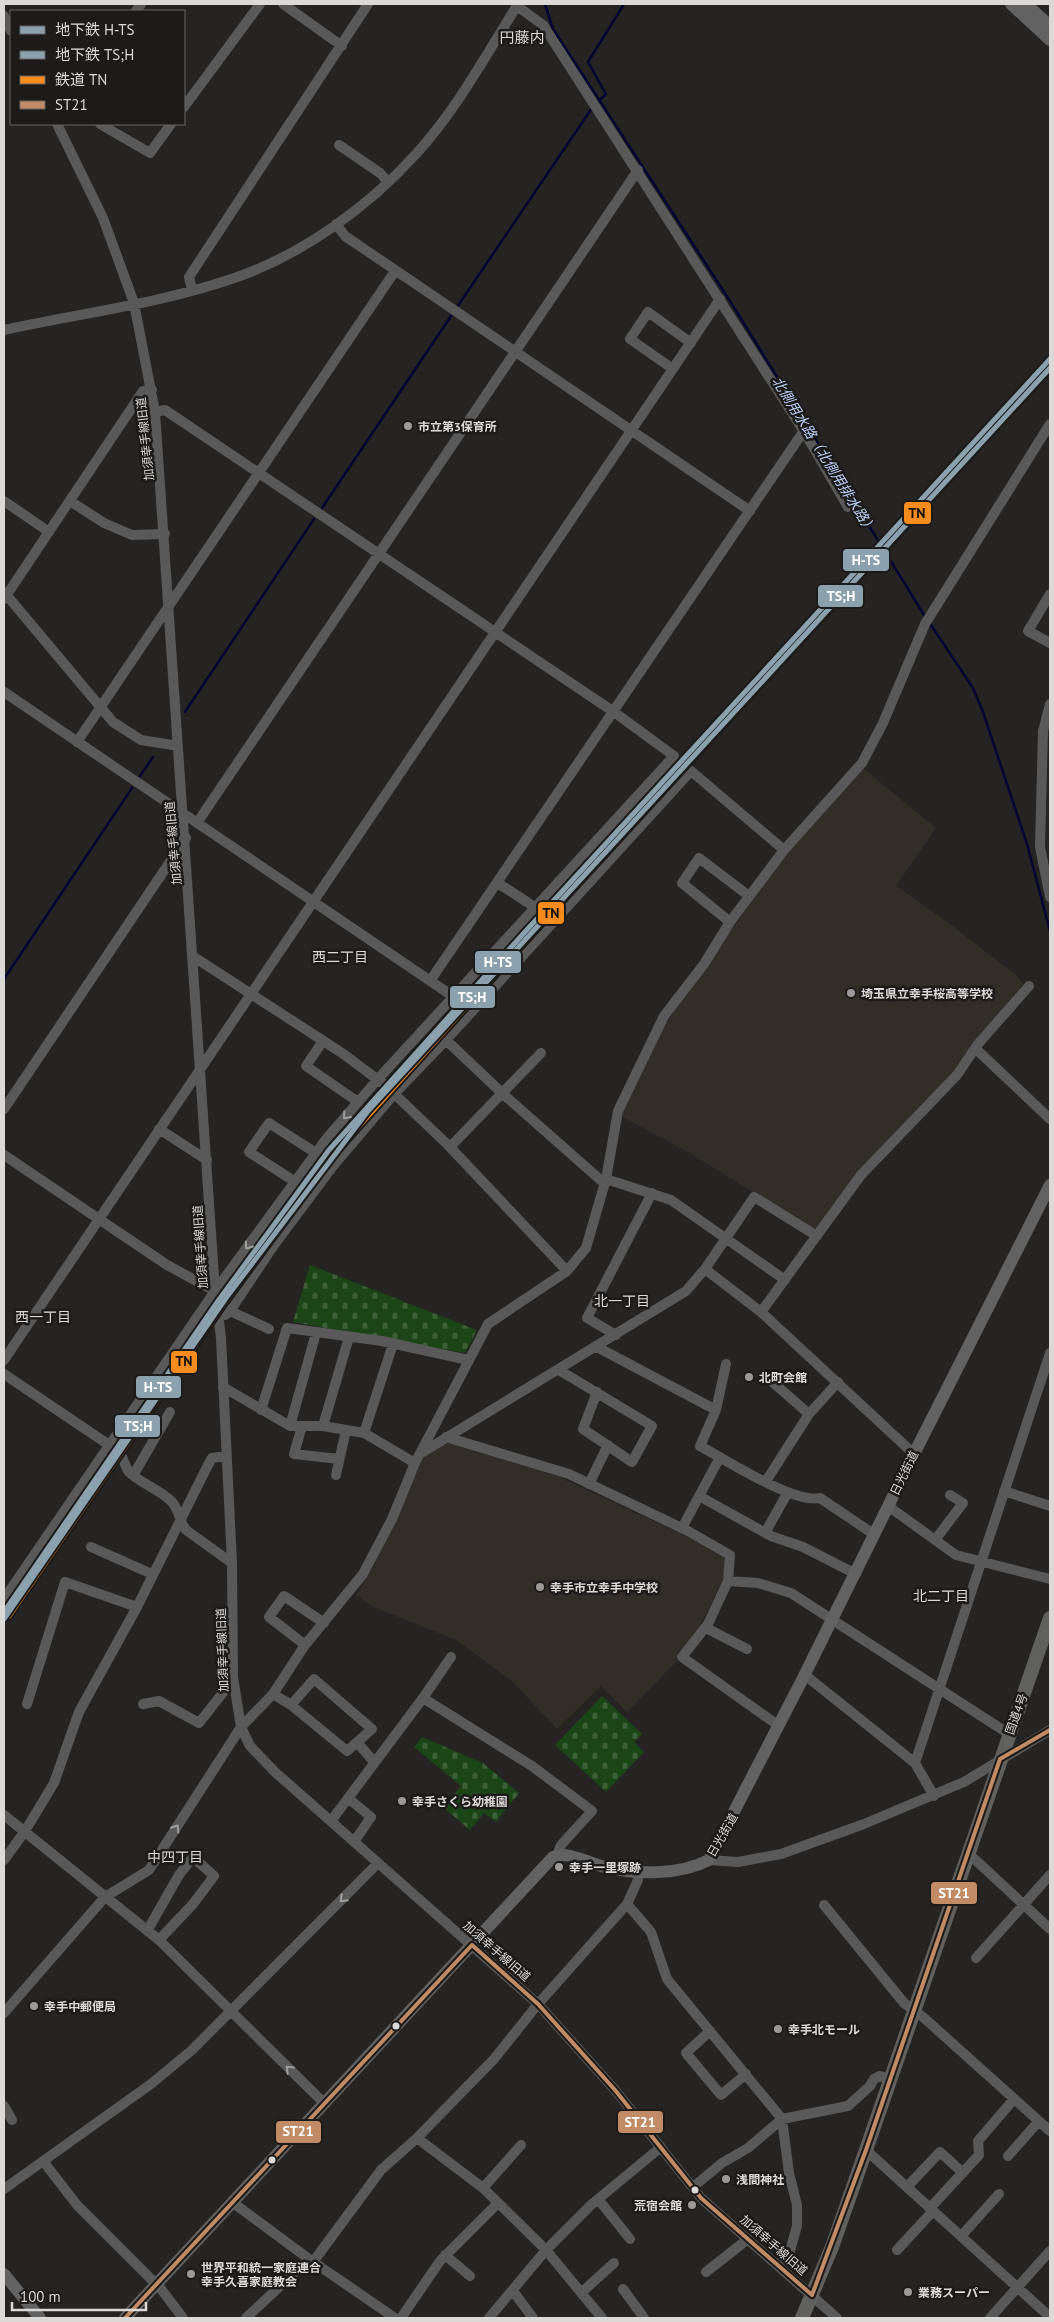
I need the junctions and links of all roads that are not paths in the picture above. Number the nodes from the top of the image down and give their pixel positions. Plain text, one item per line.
1 (260, 4) edge
2 (283, 4) edge
3 (368, 4) edge
4 (1011, 4) edge
5 (1026, 4) edge
6 (518, 5) edge
7 (1032, 17) junction
8 (1050, 26) edge
9 (1050, 40) edge
10 (342, 46) junction
11 (185, 106) edge
12 (58, 125) edge
13 (102, 125) edge
14 (170, 125) edge
15 (339, 145) dead end
16 (638, 170) junction
17 (388, 182) junction
18 (336, 224) junction
19 (395, 271) junction
20 (192, 290) junction
21 (720, 299) junction
22 (134, 303) junction
23 (4, 330) edge
24 (691, 343) junction
25 (515, 352) junction
26 (673, 369) junction
27 (152, 390) junction
28 (155, 412) junction
29 (1050, 424) edge
30 (632, 430) junction
31 (805, 433) junction
32 (258, 471) junction
33 (4, 501) edge
34 (70, 501) junction
35 (848, 507) dead end
36 (750, 511) junction
37 (49, 532) junction
38 (165, 534) junction
39 (378, 553) junction
40 (1050, 594) edge
41 (5, 595) edge
42 (170, 603) junction
43 (496, 633) junction
44 (1050, 643) edge
45 (4, 692) edge
46 (1050, 704) edge
47 (100, 709) junction
48 (614, 712) junction
49 (77, 742) junction
50 (178, 746) junction
51 (182, 812) junction
52 (197, 823) junction
53 (186, 838) junction
54 (784, 850) junction
55 (498, 883) junction
56 (750, 896) junction
57 (1050, 898) edge
58 (314, 902) junction
59 (536, 908) junction
60 (730, 922) junction
61 (194, 957) junction
62 (430, 981) junction
63 (1030, 986) dead end
64 (250, 994) junction
65 (454, 997) junction
66 (446, 1040) junction
67 (323, 1041) junction
68 (976, 1049) junction
69 (541, 1053) dead end
70 (201, 1067) junction
71 (378, 1079) junction
72 (394, 1094) junction
73 (503, 1094) junction
74 (358, 1102) junction
75 (4, 1109) edge
76 (1050, 1120) edge
77 (159, 1129) junction
78 (450, 1147) junction
79 (316, 1153) junction
80 (4, 1155) edge
81 (207, 1160) junction
82 (606, 1181) junction
83 (294, 1182) junction
84 (1049, 1192) edge
85 (652, 1193) junction
86 (99, 1218) junction
87 (817, 1236) junction
88 (727, 1238) junction
89 (705, 1269) junction
90 (567, 1271) junction
91 (786, 1280) junction
92 (216, 1291) junction
93 (230, 1311) junction
94 (761, 1312) junction
95 (220, 1320) junction
96 (269, 1329) dead end
97 (316, 1333) junction
98 (616, 1335) junction
99 (349, 1337) junction
100 (393, 1344) junction
101 (597, 1347) junction
102 (1050, 1355) edge
103 (4, 1360) edge
104 (468, 1360) junction
105 (726, 1364) dead end
106 (560, 1370) junction
107 (4, 1374) edge
108 (769, 1379) dead end
109 (838, 1382) junction
110 (223, 1387) junction
111 (597, 1392) junction
112 (261, 1410) junction
113 (716, 1410) junction
114 (170, 1412) dead end
115 (809, 1414) junction
116 (290, 1426) junction
117 (302, 1426) junction
118 (323, 1426) junction
119 (346, 1430) junction
120 (364, 1433) junction
121 (446, 1437) junction
122 (109, 1445) junction
123 (608, 1446) junction
124 (422, 1452) junction
125 (914, 1454) junction
126 (226, 1456) junction
127 (720, 1456) junction
128 (122, 1457) dead end
129 (339, 1459) junction
130 (415, 1463) junction
131 (134, 1474) junction
132 (336, 1475) dead end
133 (766, 1481) junction
134 (589, 1484) junction
135 (1004, 1491) junction
136 (788, 1492) junction
137 (950, 1495) dead end
138 (699, 1496) junction
139 (888, 1506) junction
140 (1050, 1506) edge
141 (181, 1523) junction
142 (682, 1528) junction
143 (764, 1533) junction
144 (875, 1535) junction
145 (934, 1540) junction
146 (91, 1547) dead end
147 (980, 1561) junction
148 (232, 1563) junction
149 (152, 1574) junction
150 (856, 1574) junction
151 (1050, 1579) edge
152 (728, 1581) junction
153 (4, 1599) edge
154 (137, 1607) junction
155 (1050, 1618) edge
156 (833, 1619) junction
157 (324, 1623) junction
158 (706, 1628) junction
159 (305, 1645) junction
160 (747, 1649) dead end
161 (451, 1657) dead end
162 (805, 1675) junction
163 (233, 1680) junction
164 (941, 1689) junction
165 (273, 1694) junction
166 (423, 1698) junction
167 (27, 1704) dead end
168 (143, 1704) dead end
169 (291, 1705) junction
170 (779, 1726) junction
171 (241, 1727) junction
172 (1050, 1730) edge
173 (1009, 1734) junction
174 (357, 1742) junction
175 (1000, 1759) junction
176 (374, 1762) junction
177 (915, 1764) junction
178 (934, 1796) junction
179 (348, 1798) junction
180 (4, 1815) edge
181 (331, 1821) junction
182 (25, 1831) junction
183 (354, 1842) junction
184 (968, 1853) junction
185 (557, 1855) junction
186 (4, 1860) edge
187 (709, 1860) junction
188 (377, 1864) junction
189 (639, 1871) junction
190 (1050, 1874) edge
191 (105, 1897) junction
192 (627, 1904) junction
193 (824, 1905) dead end
194 (1023, 1905) junction
195 (1050, 1929) edge
196 (147, 1931) junction
197 (159, 1940) junction
198 (472, 1945) junction
199 (976, 1958) dead end
200 (538, 2004) junction
201 (914, 2010) junction
202 (4, 2013) edge
203 (232, 2013) junction
204 (710, 2031) junction
205 (746, 2074) junction
206 (890, 2080) junction
207 (1014, 2099) junction
208 (324, 2103) junction
209 (4, 2106) edge
210 (782, 2119) junction
211 (12, 2120) dead end
212 (1039, 2121) junction
213 (1050, 2131) edge
214 (417, 2138) junction
215 (521, 2145) dead end
216 (661, 2147) junction
217 (866, 2150) junction
218 (1008, 2156) dead end
219 (43, 2161) junction
220 (963, 2173) junction
221 (693, 2187) junction
222 (907, 2187) junction
223 (483, 2188) junction
224 (4, 2189) edge
225 (999, 2194) dead end
226 (598, 2199) junction
227 (232, 2202) junction
228 (498, 2203) junction
229 (932, 2209) junction
230 (961, 2236) junction
231 (630, 2239) dead end
232 (748, 2239) junction
233 (546, 2250) junction
234 (897, 2250) dead end
235 (1050, 2251) edge
236 (445, 2255) junction
237 (311, 2261) junction
238 (614, 2263) dead end
239 (778, 2265) junction
240 (706, 2272) dead end
241 (4, 2274) edge
242 (470, 2276) dead end
243 (156, 2285) junction
244 (1017, 2288) junction
245 (623, 2289) dead end
246 (513, 2291) junction
247 (581, 2293) junction
248 (812, 2295) junction
249 (1047, 2317) edge
250 (40, 2318) edge
251 (125, 2318) edge
252 (183, 2318) edge
253 (246, 2318) edge
254 (395, 2318) edge
255 (401, 2318) edge
256 (489, 2318) edge
257 (533, 2318) edge
258 (602, 2318) edge
259 (644, 2318) edge
260 (802, 2318) edge
261 (837, 2318) edge
262 (990, 2318) edge

1 - 11 street
2 - 10 street
3 - 10 street
4 - 7 main road
5 - 7 main road
6 - 16 street
6 - 17 street
7 - 8 main road
7 - 9 main road
10 - 20 street
12 - 22 street, 加須幸手線旧道
13 - 14 street
15 - 17 street
16 - 21 street
16 - 25 street
17 - 18 street
18 - 19 street
18 - 20 street
19 - 25 street
19 - 32 street
20 - 22 street
21 - 24 street
21 - 31 street
22 - 23 street
22 - 27 street, 加須幸手線旧道
24 - 26 street
24 - 26 street
25 - 30 street
25 - 39 street
26 - 30 street
27 - 28 street, 加須幸手線旧道
27 - 34 street
28 - 32 street
28 - 38 street, 加須幸手線旧道
29 - 54 street
30 - 36 street
30 - 43 street
31 - 35 street
31 - 36 street
32 - 39 street
32 - 42 street
33 - 37 street
34 - 37 street
34 - 38 street
36 - 48 street
37 - 41 street
38 - 42 street, 加須幸手線旧道
39 - 43 street
39 - 52 street
40 - 44 street
41 - 47 street
42 - 47 street
42 - 50 street, 加須幸手線旧道
43 - 48 street
43 - 58 street
45 - 49 street
46 - 57 street
47 - 49 street
47 - 50 street
48 - 55 street
48 - 59 street
49 - 51 street
50 - 51 street, 加須幸手線旧道
51 - 52 street
51 - 53 street, 加須幸手線旧道
52 - 58 street
53 - 61 street, 加須幸手線旧道
53 - 75 street
54 - 56 street
54 - 66 street
55 - 59 street
55 - 62 street
56 - 60 street
56 - 60 street
58 - 62 street
58 - 64 street
59 - 65 street
60 - 82 street
61 - 64 street
61 - 70 street, 加須幸手線旧道
62 - 65 street
63 - 68 street
64 - 67 street
64 - 70 street
65 - 71 street
66 - 72 street
66 - 73 street
67 - 71 street
67 - 74 street
68 - 76 street
68 - 87 street
69 - 73 street
70 - 77 street
70 - 81 street, 加須幸手線旧道
71 - 72 street
71 - 74 street
72 - 78 street
72 - 93 street
73 - 78 street
73 - 82 street
74 -> 79 street
77 - 81 street
77 - 86 street
78 - 90 street
79 - 83 street
79 - 83 street
80 - 86 street
81 - 92 street, 加須幸手線旧道
82 - 85 street
82 - 90 street
83 -> 92 street
84 - 125 main road, 日光街道
85 - 88 street
85 - 98 street
86 - 92 street
86 - 103 street
87 - 88 street
87 - 91 street
88 - 89 street
88 - 91 street
89 - 94 street
89 - 98 street
90 - 104 street
91 - 94 street
92 - 95 street, 加須幸手線旧道
92 - 122 street
93 - 95 street
93 - 96 street
94 - 109 street
95 - 110 street, 加須幸手線旧道
97 - 99 street
97 - 112 street
97 - 116 street
98 - 101 street
99 - 100 street
99 - 118 street
100 - 104 street
100 - 120 street
101 - 106 street
101 - 113 street
102 - 135 street
104 - 124 street
105 - 113 street
106 - 111 street
106 - 121 street
107 - 122 street
108 - 115 street
109 - 115 street
109 - 125 street
110 - 112 street
110 - 126 street, 加須幸手線旧道
111 - 123 street
111 - 123 street
112 - 116 street
113 - 127 street
114 - 131 street
115 - 133 street
116 - 117 street
117 - 118 street
117 - 129 street
118 - 119 street
119 - 120 street
119 - 129 street
120 - 130 street
121 - 124 street
121 - 134 street
122 - 153 street
123 - 134 street
124 - 130 street
125 - 139 main road, 日光街道
126 - 141 street
126 - 148 street, 加須幸手線旧道
127 - 133 street
127 - 138 street
128 - 131 street
129 - 132 street
130 - 157 street
131 - 141 street
133 - 136 street
134 - 142 street
135 - 140 street
135 - 147 street
136 - 143 street
136 - 144 street
137 - 145 street
138 - 142 street
138 - 143 street
139 - 144 main road, 日光街道
139 - 145 street
141 - 148 street
141 - 149 street
142 - 152 street
143 - 150 street
144 - 150 main road, 日光街道
145 - 147 street
146 - 149 street
147 - 151 street
147 - 164 street
148 - 163 street, 加須幸手線旧道
149 - 154 street
150 - 156 main road, 日光街道
152 - 156 street
152 - 158 street
154 - 167 street
154 - 182 street
155 - 173 highway, 国道4号
156 - 162 main road, 日光街道
156 - 164 street
157 - 159 street
157 - 159 street
158 - 160 street
158 - 170 street
159 - 165 street
161 - 166 street
162 - 170 main road, 日光街道
162 - 177 street
163 - 168 street
163 - 171 street, 加須幸手線旧道
164 - 173 street
164 - 177 street
165 - 169 street
165 - 171 street
166 - 176 street
166 - 185 street
169 - 174 street
169 - 174 street
170 - 187 main road, 日光街道
171 - 181 street, 加須幸手線旧道
191 -> 171 street
172 - 175 street
173 - 175 highway, 国道4号
174 - 176 street
175 - 178 street
175 - 184 highway, 国道4号
176 - 179 street
177 - 178 street
178 - 187 street
179 - 181 street
179 - 183 street
180 - 182 street
181 - 183 street, 加須幸手線旧道
182 - 186 street
182 - 191 street
183 - 188 street, 加須幸手線旧道
184 - 194 street
184 - 201 highway, 国道4号
185 - 189 main road, 日光街道
185 - 198 main road
187 - 189 main road, 日光街道
188 - 198 street, 加須幸手線旧道
188 -> 203 street
189 - 192 street
190 - 194 street
191 - 196 street
191 - 202 street
192 - 200 street
192 - 204 street
193 - 201 street
194 - 195 street
194 - 199 street
196 - 197 street
196 - 197 street
197 - 203 street
198 - 200 street, 加須幸手線旧道
198 - 208 main road
200 - 214 street
200 - 216 street, 加須幸手線旧道
201 - 206 highway, 国道4号
201 - 207 street
208 -> 203 street
203 - 219 street
204 - 205 street
204 - 205 street
205 - 210 street
206 - 210 street
206 - 217 highway, 国道4号
207 - 212 street
207 - 220 street
208 - 227 main road
209 - 211 street
210 - 221 street
210 - 239 street
212 - 213 street
212 - 218 street
214 - 223 street
214 - 237 street
215 - 223 street
216 - 221 street, 加須幸手線旧道
216 - 226 street
217 - 222 street
217 - 248 highway, 国道4号
219 - 224 street
219 - 243 street
220 - 222 street
220 - 229 street
221 - 232 street, 加須幸手線旧道
222 - 229 street
223 - 228 street
225 - 230 street
226 - 231 street
226 - 233 street
227 - 237 street
227 - 243 main road
228 - 233 street
228 - 236 street
229 - 230 street
229 - 234 street
230 - 244 street
232 - 239 street, 加須幸手線旧道
232 - 240 street
233 - 246 street
233 - 247 street
235 - 244 street
236 - 242 street
236 - 255 street
237 - 253 street
237 - 254 street
238 - 247 street
239 - 248 street, 加須幸手線旧道
241 - 250 main road
243 - 251 main road
243 - 252 street
244 - 249 street
244 - 262 street
245 - 259 street
246 - 256 street
246 - 257 street
247 - 258 street
248 - 260 highway, 国道4号
248 - 261 street, 加須幸手線旧道

